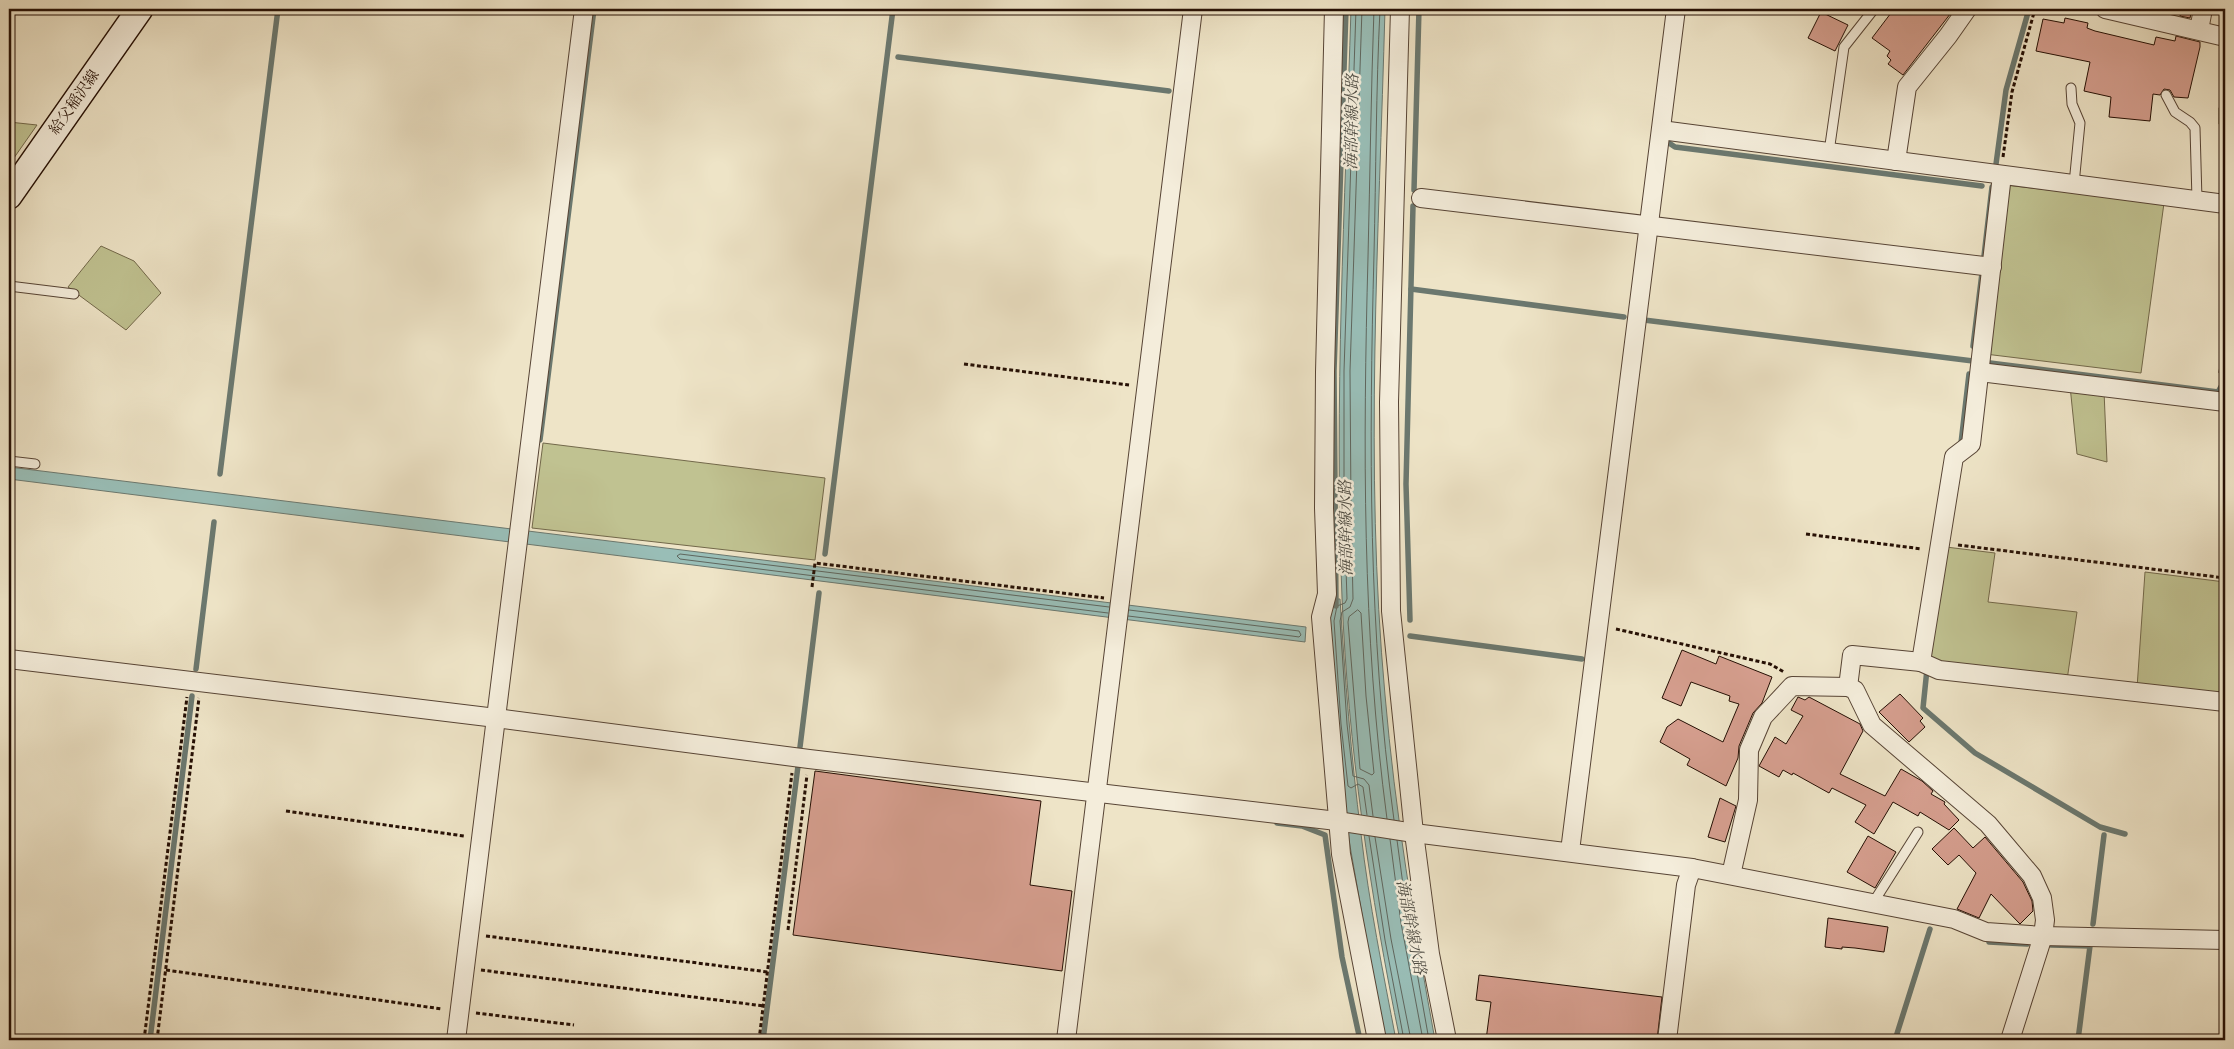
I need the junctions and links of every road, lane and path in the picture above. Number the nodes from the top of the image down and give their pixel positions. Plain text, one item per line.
1 (140, 9) edge
2 (584, 9) edge
3 (1193, 9) edge
4 (1334, 9) edge
5 (1400, 9) edge
6 (1676, 9) edge
7 (1874, 9) edge
8 (1967, 9) edge
9 (2035, 9) edge
10 (2105, 9) edge
11 (2203, 9) edge
12 (2165, 15) edge
13 (2199, 30) junction
14 (2225, 37) edge
15 (2071, 88) dead end
16 (2166, 95) dead end
17 (1661, 130) junction
18 (1829, 152) junction
19 (1896, 161) junction
20 (2001, 175) junction
21 (2074, 184) junction
22 (9, 196) edge
23 (1421, 198) dead end
24 (2197, 200) junction
25 (2225, 204) edge
26 (1648, 226) junction
27 (1992, 267) junction
28 (9, 286) edge
29 (74, 294) dead end
30 (2225, 330) edge
31 (964, 364) dead end
32 (1980, 372) junction
33 (2220, 374) dead end
34 (1146, 387) junction
35 (2225, 402) edge
36 (9, 461) edge
37 (35, 464) dead end
38 (1806, 534) dead end
39 (1939, 547) junction
40 (2225, 578) edge
41 (812, 585) dead end
42 (1120, 601) junction
43 (1598, 625) junction
44 (9, 659) edge
45 (1921, 662) junction
46 (195, 682) junction
47 (1792, 686) junction
48 (1848, 687) junction
49 (2225, 702) edge
50 (496, 718) junction
51 (802, 758) junction
52 (1096, 793) junction
53 (286, 811) dead end
54 (1339, 821) junction
55 (1918, 832) dead end
56 (1414, 833) junction
57 (481, 838) junction
58 (1570, 851) junction
59 (1692, 868) junction
60 (1731, 876) junction
61 (1874, 903) junction
62 (788, 930) dead end
63 (469, 934) junction
64 (2043, 936) junction
65 (2225, 940) edge
66 (465, 968) junction
67 (166, 970) junction
68 (768, 972) junction
69 (764, 1006) junction
70 (460, 1011) junction
71 (574, 1025) dead end
72 (144, 1040) edge
73 (157, 1040) edge
74 (456, 1040) edge
75 (759, 1040) edge
76 (1066, 1040) edge
77 (1377, 1040) edge
78 (1447, 1040) edge
79 (1667, 1040) edge
80 (2010, 1040) edge

1 - 22 main road, 給父稲沢線
2 - 50 street
3 - 34 street
4 - 54 street
5 - 56 street
6 - 17 street
7 - 18 lane
8 - 19 street
9 - 20 path
10 - 12 street
11 - 13 street
12 - 13 street
13 - 14 street
15 - 21 lane
16 - 24 lane
17 - 18 street
17 - 26 street
18 - 19 street
19 - 20 street
20 - 21 street
20 - 27 street
21 - 24 street
23 - 26 street
24 - 25 street
26 - 27 street
26 - 43 street
27 - 32 street
28 - 29 lane
30 - 33 path
31 - 34 path
32 - 35 street
32 - 39 street
34 - 42 street
36 - 37 lane
38 - 39 path
39 - 40 path
39 - 45 street
41 - 42 path
42 - 52 street
43 - 47 path
43 - 58 street
44 - 46 street
45 - 48 street
45 - 49 street
46 - 50 street
46 - 67 path
46 - 72 path
47 - 48 street
47 - 60 street
48 - 64 street
50 - 51 street
50 - 57 street
51 - 52 street
51 - 62 path
51 - 68 path
52 - 54 street
52 - 76 street
53 - 57 path
54 - 56 street
54 - 77 street
55 - 61 lane
56 - 58 street
56 - 78 street
57 - 63 street
58 - 59 street
59 - 60 street
59 - 79 street
60 - 61 street
61 - 64 street
63 - 66 street
63 - 68 path
64 - 65 street
64 - 80 street
66 - 69 path
66 - 70 street
67 - 70 path
67 - 73 path
68 - 69 path
69 - 75 path
70 - 71 path
70 - 74 street

